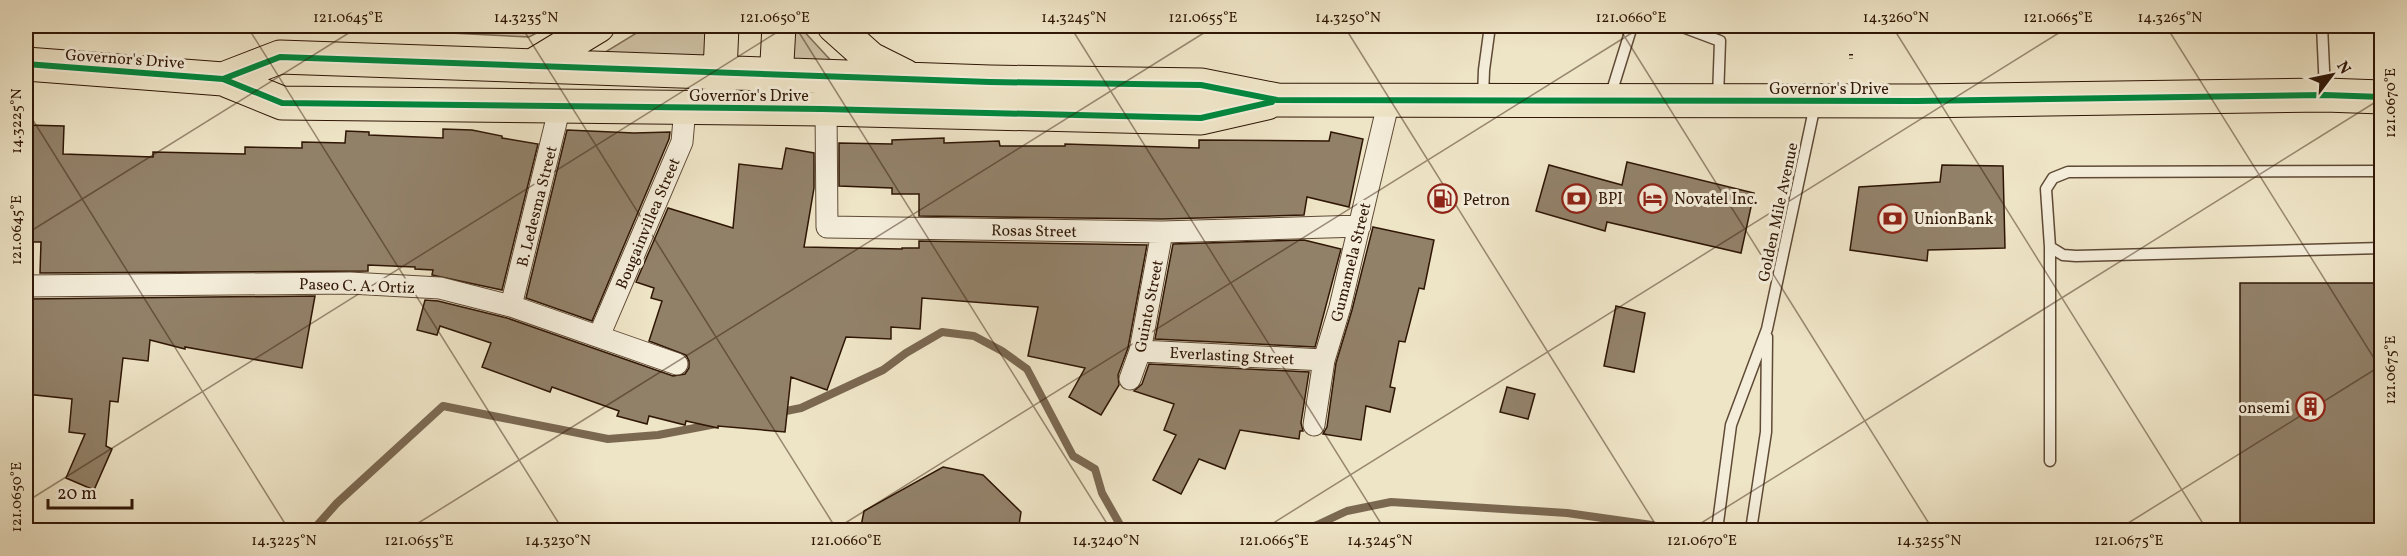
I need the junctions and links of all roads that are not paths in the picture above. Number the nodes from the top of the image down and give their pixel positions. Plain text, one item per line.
1 (598, 26) edge
2 (722, 26) edge
3 (779, 26) edge
4 (834, 26) edge
5 (1490, 26) edge
6 (1632, 26) edge
7 (1680, 26) edge
8 (2322, 26) edge
9 (26, 64) edge
10 (532, 66) junction
11 (720, 73) junction
12 (776, 75) junction
13 (223, 79) junction
14 (912, 79) junction
15 (2325, 95) junction
16 (2382, 97) edge
17 (1277, 100) junction
18 (1389, 100) junction
19 (1483, 101) junction
20 (1609, 101) junction
21 (1816, 101) junction
22 (1718, 102) junction
23 (560, 106) junction
24 (685, 108) junction
25 (718, 108) junction
26 (774, 108) junction
27 (826, 109) junction
28 (2382, 171) edge
29 (1360, 226) junction
30 (1162, 232) junction
31 (2050, 247) junction
32 (2382, 248) edge
33 (26, 286) edge
34 (511, 306) junction
35 (1767, 329) junction
36 (599, 336) junction
37 (1140, 351) junction
38 (1324, 360) junction
39 (677, 364) dead end
40 (1130, 379) dead end
41 (1314, 425) dead end
42 (2050, 461) dead end
43 (1717, 531) edge
44 (1751, 531) edge

1 - 10 highway
2 - 11 highway
3 - 12 highway
4 - 14 highway
5 - 19 lane
6 - 20 lane
7 - 22 lane
8 - 15 lane
9 - 13 highway, Governor's Drive
10 - 11 highway, Governor's Drive
10 - 13 highway, Governor's Drive
11 - 12 highway, Governor's Drive
11 - 25 highway
12 - 14 highway, Governor's Drive
12 - 26 highway
13 - 23 highway, Governor's Drive
14 - 17 highway, Governor's Drive
15 - 16 highway, Governor's Drive
15 - 21 highway, Governor's Drive
17 - 18 highway, Governor's Drive
17 - 27 highway, Governor's Drive
18 - 19 highway, Governor's Drive
18 - 29 street, Gumamela Street
19 - 20 highway, Governor's Drive
20 - 22 highway, Governor's Drive
21 - 22 highway, Governor's Drive
21 - 35 lane, Golden Mile Avenue
23 - 24 highway, Governor's Drive
23 - 34 street, B. Ledesma Street
24 - 25 highway, Governor's Drive
24 - 36 street, Bougainvillea Street
25 - 26 highway, Governor's Drive
26 - 27 highway, Governor's Drive
27 - 30 street, Rosas Street
28 - 31 lane
29 - 30 street, Rosas Street
29 - 38 street, Gumamela Street
30 - 37 street, Guinto Street
31 - 32 lane
31 - 42 lane
33 - 34 street, Paseo C. A. Ortiz
34 - 36 street, Paseo C. A. Ortiz
35 - 43 lane, Golden Mile Avenue
35 - 44 lane, Golden Mile Avenue
36 - 39 street, Paseo C. A. Ortiz
37 - 38 street, Everlasting Street
37 - 40 street, Guinto Street
38 - 41 street, Gumamela Street

